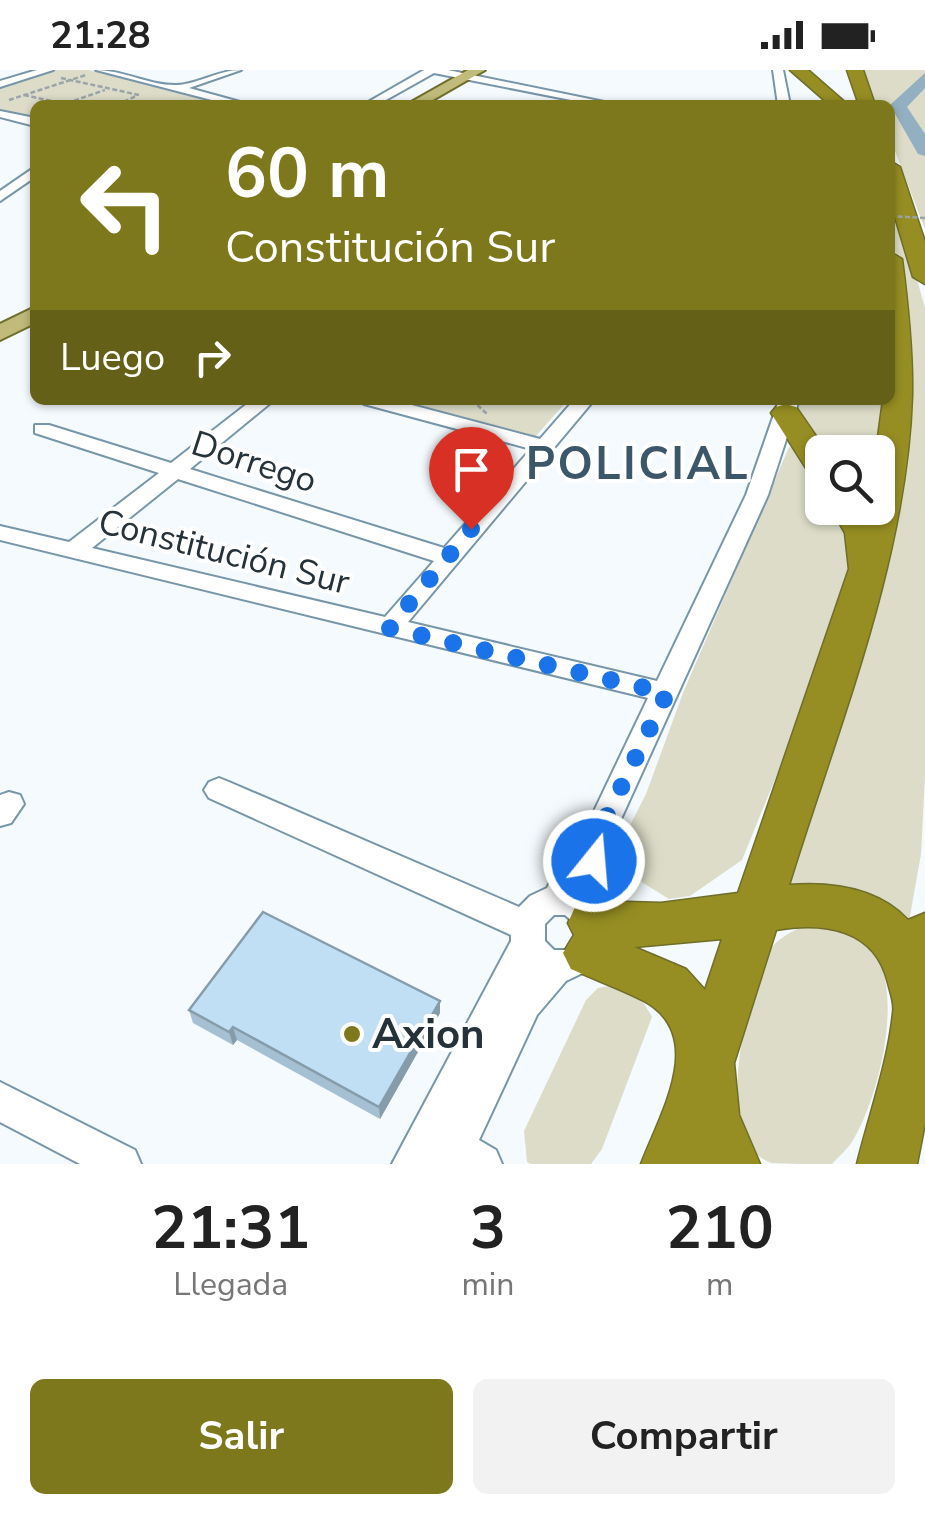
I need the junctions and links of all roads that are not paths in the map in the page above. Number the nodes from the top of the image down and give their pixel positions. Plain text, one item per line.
1 (100, 70) edge
2 (236, 70) edge
3 (432, 70) edge
4 (778, 70) edge
5 (798, 70) edge
6 (834, 70) edge
7 (854, 70) edge
8 (42, 72) edge
9 (476, 74) edge
10 (0, 84) edge
11 (176, 88) junction
12 (212, 100) edge
13 (377, 100) edge
14 (423, 100) edge
15 (433, 100) edge
16 (591, 100) edge
17 (783, 100) edge
18 (836, 100) edge
19 (841, 100) edge
20 (866, 100) edge
21 (0, 114) edge
22 (30, 121) edge
23 (30, 174) edge
24 (895, 182) edge
25 (0, 197) edge
26 (925, 277) edge
27 (895, 306) edge
28 (30, 317) edge
29 (30, 327) edge
30 (0, 334) edge
31 (0, 343) edge
32 (240, 405) edge
33 (257, 405) edge
34 (390, 405) edge
35 (580, 405) edge
36 (787, 407) edge
37 (42, 429) dead end
38 (805, 439) edge
39 (544, 446) junction
40 (167, 469) junction
41 (858, 525) edge
42 (0, 533) edge
43 (64, 549) junction
44 (447, 557) junction
45 (866, 575) junction
46 (389, 628) junction
47 (667, 693) junction
48 (219, 790) dead end
49 (757, 911) junction
50 (577, 931) junction
51 (527, 935) junction
52 (925, 936) edge
53 (920, 1009) junction
54 (709, 1059) junction
55 (0, 1101) edge
56 (461, 1159) edge
57 (886, 1160) edge
58 (120, 1164) edge
59 (412, 1164) edge
60 (672, 1164) edge
61 (730, 1164) edge

1 - 11 street
2 - 11 street
3 - 9 street
3 - 13 street
4 - 17 street
5 - 18 highway
6 - 19 highway
7 - 20 highway
8 - 10 street
9 - 14 main road
9 - 15 main road
9 - 16 street
11 - 12 street
21 - 22 street
23 - 25 street
24 - 26 highway
27 - 45 highway
28 - 30 main road
29 - 31 main road
32 - 40 street
33 - 40 street
34 - 39 street
35 - 39 street
36 - 38 highway
36 - 47 street
37 - 40 street, Dorrego
39 - 44 street
40 - 43 street
40 - 44 street, Dorrego
41 - 45 highway
42 - 43 street, Constitución Sur
43 - 46 street, Constitución Sur
44 - 46 street
45 - 49 highway
46 - 47 street, Constitución Sur
47 - 50 street
48 - 51 street
49 - 50 highway
49 - 53 highway
49 - 54 highway
50 - 51 street
50 - 51 street
50 - 54 highway
50 - 56 street
51 - 59 street
52 - 53 highway
53 - 57 highway
54 - 60 highway
54 - 61 highway
55 - 58 street

